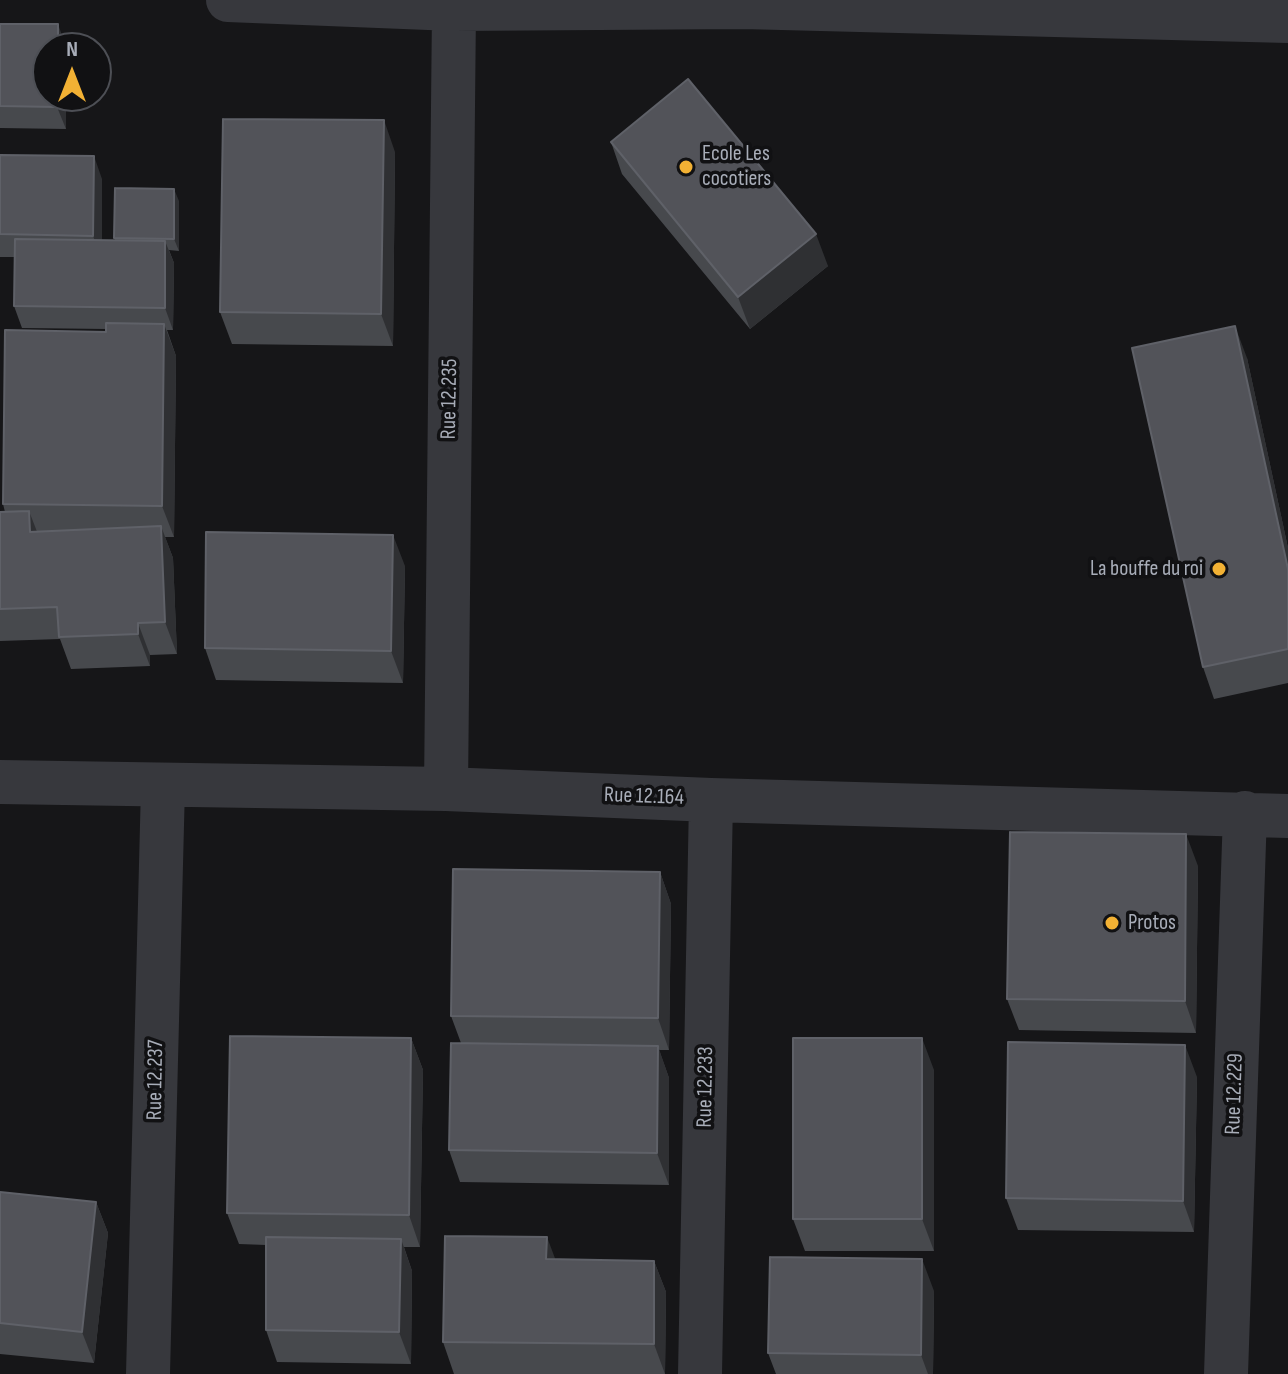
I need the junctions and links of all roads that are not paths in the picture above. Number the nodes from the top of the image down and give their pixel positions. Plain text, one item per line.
1 (228, 0) edge
2 (743, 4) edge
3 (454, 9) junction
4 (1288, 21) edge
5 (0, 782) edge
6 (163, 786) junction
7 (446, 789) junction
8 (711, 800) junction
9 (1245, 813) junction
10 (1288, 816) edge
11 (148, 1374) edge
12 (700, 1374) edge
13 (1226, 1374) edge

1 - 3 street
2 - 3 street
2 - 4 street
3 - 7 street, Rue 12.235
5 - 6 street, Rue 12.164
6 - 7 street, Rue 12.164
6 - 11 street, Rue 12.237
7 - 8 street, Rue 12.164
8 - 9 street, Rue 12.164
8 - 12 street, Rue 12.233
9 - 10 street, Rue 12.164
9 - 13 street, Rue 12.229

